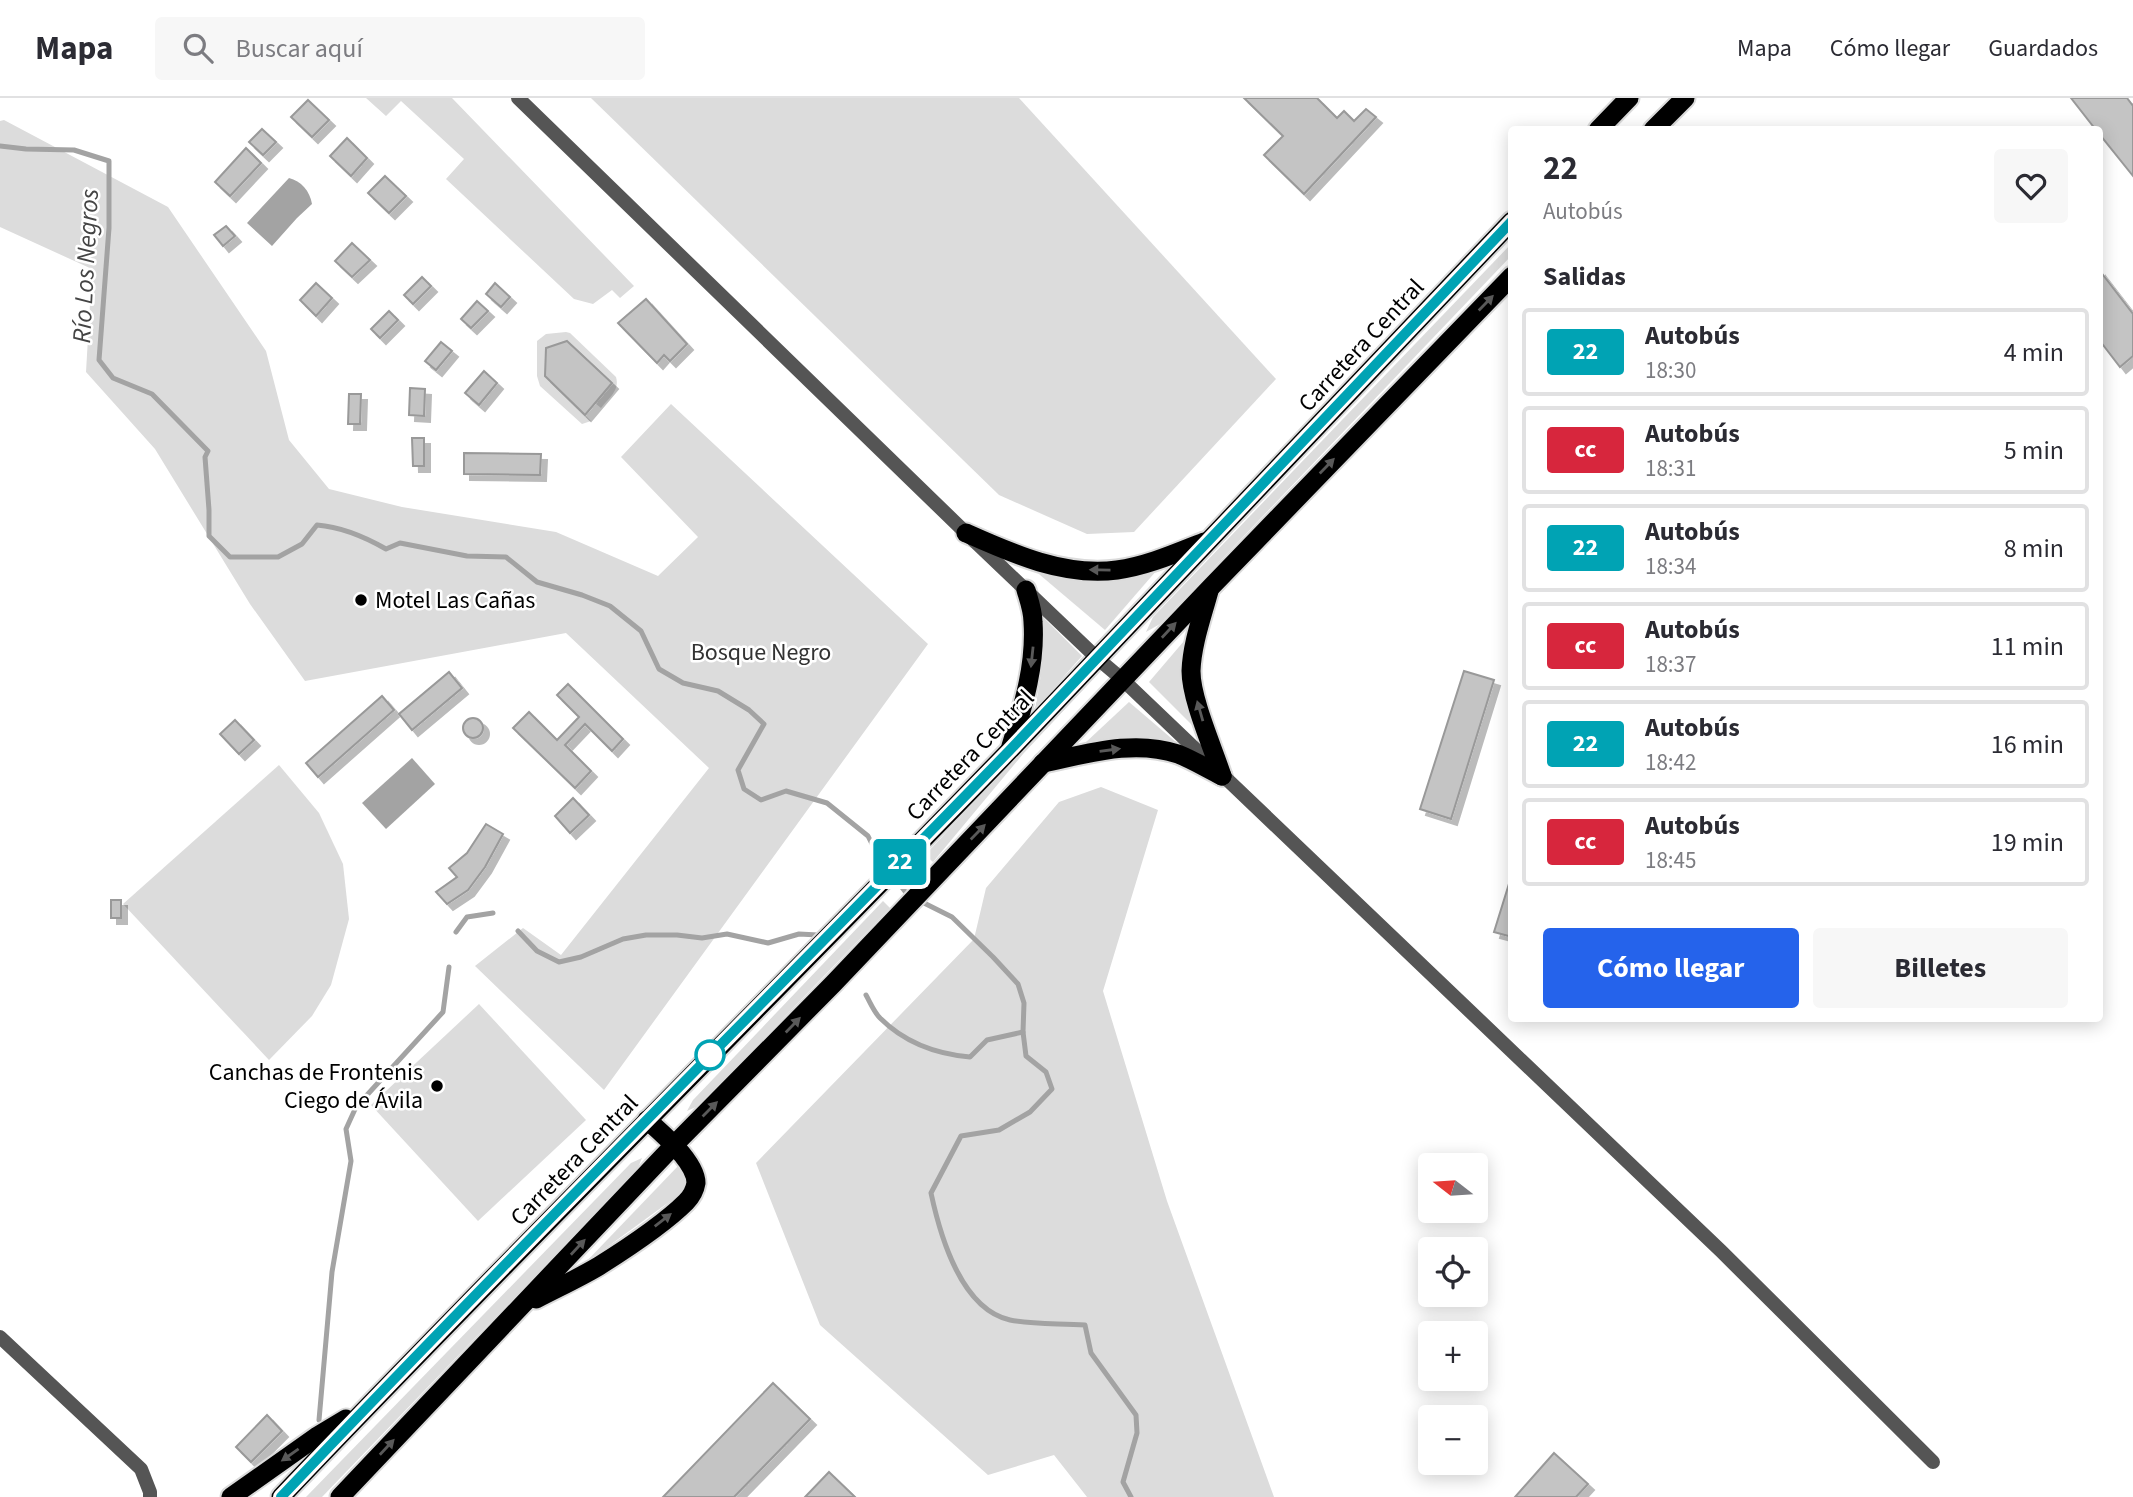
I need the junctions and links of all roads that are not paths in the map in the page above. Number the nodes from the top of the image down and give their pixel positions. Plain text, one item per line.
1 (518, 98) edge
2 (1629, 98) edge
3 (1685, 98) edge
4 (1609, 126) edge
5 (1657, 126) edge
6 (1508, 224) edge
7 (1508, 280) edge
8 (966, 533) junction
9 (1212, 539) junction
10 (1211, 587) junction
11 (1026, 590) junction
12 (1097, 658) junction
13 (1123, 680) junction
14 (1009, 750) junction
15 (1043, 764) junction
16 (1222, 776) junction
17 (647, 1119) junction
18 (675, 1144) junction
19 (521, 1306) junction
20 (0, 1337) edge
21 (368, 1406) junction
22 (1933, 1462) dead end
23 (150, 1497) edge
24 (232, 1497) edge
25 (281, 1497) edge
26 (341, 1497) edge

1 - 8 street
2 - 4 highway
3 - 5 highway
6 - 9 highway, Carretera Central
10 -> 7 highway
9 -> 8 highway
8 - 11 street
9 - 12 highway, Carretera Central
13 -> 10 highway
16 -> 10 highway
11 - 12 street
11 -> 14 highway
12 - 13 street
12 - 14 highway, Carretera Central
13 - 15 highway
13 - 16 street
14 - 17 highway, Carretera Central
15 -> 16 highway
18 -> 15 highway
16 - 22 street
17 - 18 highway
17 - 21 highway, Carretera Central
19 -> 18 highway
19 -> 18 highway
26 -> 19 highway
20 - 23 street
21 -> 24 highway
21 - 25 highway, Carretera Central

